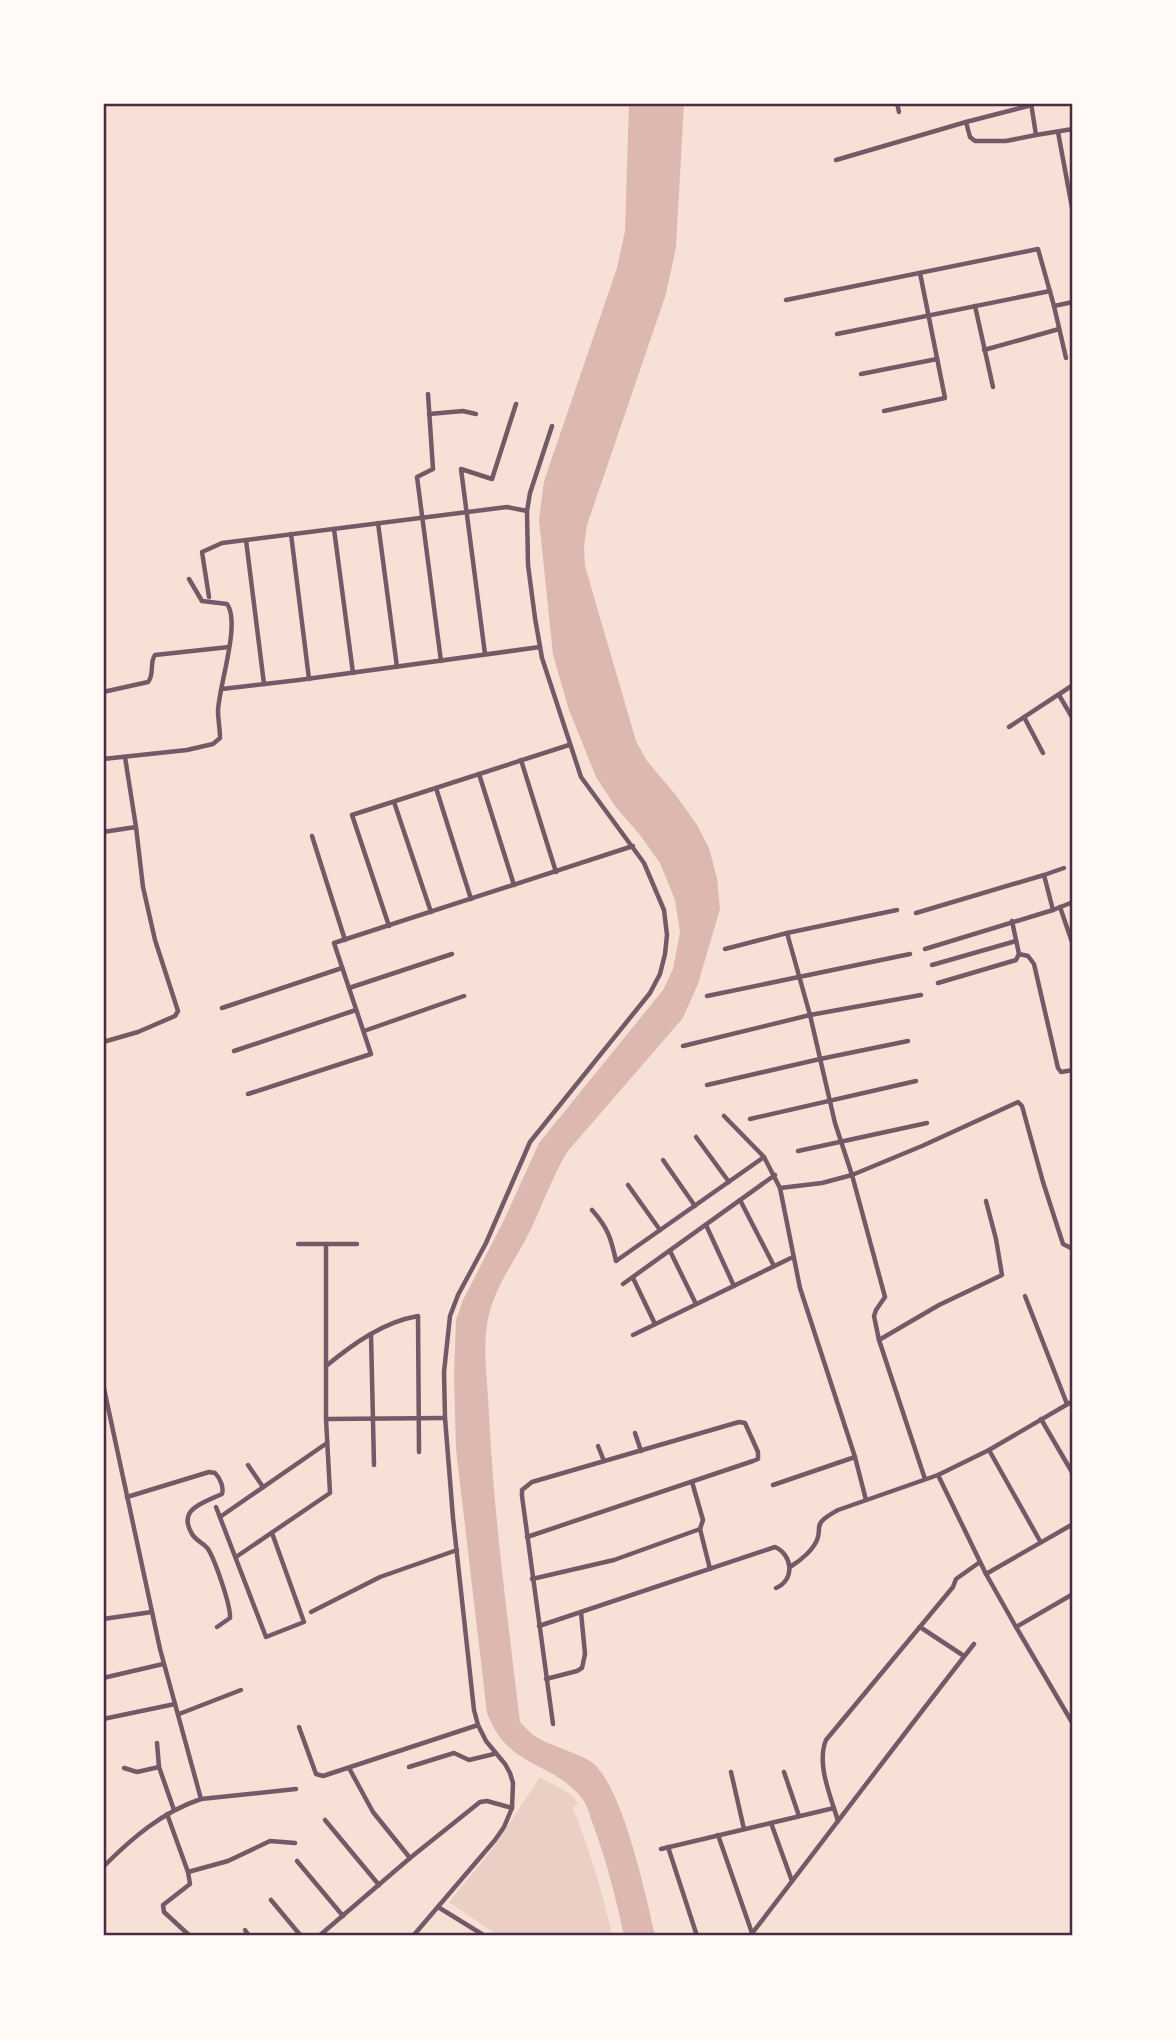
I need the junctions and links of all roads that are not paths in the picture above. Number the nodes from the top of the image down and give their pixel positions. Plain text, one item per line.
1 (897, 103) edge
2 (1032, 104) edge
3 (899, 112) dead end
4 (966, 122) junction
5 (1073, 129) edge
6 (1058, 132) junction
7 (1036, 135) junction
8 (836, 160) dead end
9 (1073, 213) edge
10 (920, 273) junction
11 (1050, 291) junction
12 (786, 300) dead end
13 (1073, 302) edge
14 (975, 306) junction
15 (1054, 306) junction
16 (928, 316) junction
17 (1059, 329) junction
18 (837, 334) dead end
19 (984, 350) junction
20 (1066, 358) dead end
21 (937, 359) junction
22 (861, 374) dead end
23 (993, 387) dead end
24 (428, 394) dead end
25 (516, 404) dead end
26 (884, 411) dead end
27 (429, 414) junction
28 (476, 414) dead end
29 (552, 426) dead end
30 (466, 512) junction
31 (527, 512) junction
32 (422, 518) junction
33 (378, 523) junction
34 (334, 529) junction
35 (291, 534) junction
36 (246, 540) junction
37 (189, 579) dead end
38 (209, 597) dead end
39 (229, 647) junction
40 (540, 647) junction
41 (485, 654) junction
42 (441, 661) junction
43 (397, 667) junction
44 (353, 673) junction
45 (309, 679) junction
46 (264, 684) junction
47 (1073, 685) edge
48 (222, 689) junction
49 (103, 692) edge
50 (1059, 695) junction
51 (1024, 717) junction
52 (1073, 719) edge
53 (1009, 727) dead end
54 (569, 745) junction
55 (1043, 753) dead end
56 (125, 757) junction
57 (103, 759) edge
58 (521, 760) junction
59 (479, 774) junction
60 (436, 788) junction
61 (394, 802) junction
62 (136, 827) junction
63 (103, 832) edge
64 (312, 836) dead end
65 (633, 846) junction
66 (1064, 868) dead end
67 (556, 872) junction
68 (1044, 875) junction
69 (514, 885) junction
70 (471, 899) junction
71 (1073, 902) edge
72 (1060, 907) junction
73 (897, 910) dead end
74 (1053, 910) junction
75 (431, 912) junction
76 (916, 913) dead end
77 (1012, 921) junction
78 (388, 926) junction
79 (787, 933) junction
80 (345, 940) junction
81 (1016, 941) junction
82 (1073, 945) edge
83 (725, 949) dead end
84 (925, 949) dead end
85 (452, 954) dead end
86 (910, 954) dead end
87 (1019, 954) junction
88 (933, 965) dead end
89 (342, 968) junction
90 (799, 976) junction
91 (938, 983) dead end
92 (349, 988) junction
93 (921, 995) dead end
94 (464, 996) dead end
95 (707, 996) dead end
96 (222, 1009) dead end
97 (356, 1010) junction
98 (810, 1015) junction
99 (363, 1031) junction
100 (908, 1041) dead end
101 (103, 1042) edge
102 (683, 1046) dead end
103 (234, 1051) dead end
104 (820, 1059) junction
105 (1073, 1070) edge
106 (916, 1081) dead end
107 (707, 1085) dead end
108 (248, 1094) dead end
109 (830, 1100) junction
110 (724, 1115) dead end
111 (750, 1119) dead end
112 (927, 1123) dead end
113 (696, 1137) dead end
114 (841, 1142) junction
115 (799, 1151) dead end
116 (764, 1157) junction
117 (663, 1160) dead end
118 (852, 1174) junction
119 (775, 1175) junction
120 (729, 1182) junction
121 (628, 1185) dead end
122 (780, 1188) junction
123 (740, 1200) junction
124 (986, 1200) dead end
125 (695, 1206) junction
126 (592, 1210) dead end
127 (706, 1225) junction
128 (660, 1230) junction
129 (298, 1244) dead end
130 (326, 1244) junction
131 (357, 1244) dead end
132 (1073, 1249) edge
133 (670, 1251) junction
134 (793, 1257) junction
135 (774, 1266) junction
136 (634, 1278) junction
137 (623, 1284) dead end
138 (734, 1286) junction
139 (1025, 1296) dead end
140 (696, 1304) junction
141 (655, 1324) junction
142 (372, 1334) junction
143 (633, 1335) dead end
144 (879, 1340) junction
145 (326, 1366) junction
146 (103, 1384) edge
147 (1073, 1401) edge
148 (1067, 1404) junction
149 (419, 1418) junction
150 (445, 1418) junction
151 (326, 1419) junction
152 (373, 1419) junction
153 (1041, 1419) junction
154 (635, 1433) dead end
155 (327, 1442) junction
156 (598, 1446) dead end
157 (989, 1450) junction
158 (641, 1451) junction
159 (419, 1452) dead end
160 (855, 1457) junction
161 (604, 1461) junction
162 (248, 1465) dead end
163 (373, 1465) dead end
164 (1073, 1474) edge
165 (938, 1475) junction
166 (925, 1479) junction
167 (692, 1482) junction
168 (773, 1485) dead end
169 (263, 1487) junction
170 (127, 1497) junction
171 (866, 1500) junction
172 (216, 1507) dead end
173 (220, 1517) junction
174 (1073, 1524) edge
175 (700, 1529) junction
176 (272, 1533) junction
177 (527, 1537) junction
178 (1040, 1541) junction
179 (457, 1550) junction
180 (236, 1558) junction
181 (980, 1562) junction
182 (790, 1567) junction
183 (710, 1569) junction
184 (986, 1574) junction
185 (533, 1579) junction
186 (776, 1588) dead end
187 (1073, 1594) edge
188 (152, 1612) junction
189 (311, 1612) dead end
190 (581, 1612) junction
191 (103, 1619) edge
192 (539, 1626) junction
193 (217, 1627) dead end
194 (920, 1627) junction
195 (1016, 1627) junction
196 (974, 1644) dead end
197 (964, 1656) junction
198 (163, 1664) junction
199 (103, 1678) edge
200 (546, 1679) junction
201 (241, 1690) dead end
202 (176, 1704) junction
203 (179, 1714) junction
204 (103, 1719) edge
205 (553, 1724) dead end
206 (1073, 1724) edge
207 (478, 1725) junction
208 (299, 1727) dead end
209 (157, 1743) dead end
210 (494, 1754) junction
211 (159, 1767) junction
212 (409, 1767) dead end
213 (124, 1768) dead end
214 (349, 1768) junction
215 (731, 1772) dead end
216 (784, 1772) dead end
217 (296, 1789) dead end
218 (201, 1799) junction
219 (512, 1808) junction
220 (834, 1808) junction
221 (174, 1810) junction
222 (167, 1814) junction
223 (799, 1816) junction
224 (325, 1820) dead end
225 (771, 1822) junction
226 (838, 1822) junction
227 (744, 1829) junction
228 (719, 1835) junction
229 (295, 1843) dead end
230 (668, 1847) junction
231 (661, 1849) dead end
232 (410, 1858) junction
233 (297, 1861) dead end
234 (103, 1867) edge
235 (188, 1872) junction
236 (792, 1881) junction
237 (379, 1885) junction
238 (271, 1900) dead end
239 (437, 1907) junction
240 (343, 1916) junction
241 (245, 1930) dead end
242 (751, 1934) edge
243 (190, 1936) edge
244 (249, 1936) edge
245 (301, 1936) edge
246 (319, 1936) edge
247 (413, 1936) edge
248 (485, 1936) edge
249 (697, 1936) edge

1 - 3 street
2 - 4 street
2 - 7 street
4 - 7 street
4 - 8 street
5 - 6 street
6 - 7 street
6 - 9 street
10 - 11 street
10 - 12 street
10 - 16 street
11 - 14 street
11 - 15 street
13 - 15 street
14 - 16 street
14 - 19 street
15 - 17 street
16 - 18 street
16 - 21 street
17 - 19 street
17 - 20 street
19 - 23 street
21 - 22 street
21 - 26 street
24 - 27 street
25 - 30 street
27 - 28 street
27 - 32 street
29 - 31 street
30 - 31 street
30 - 32 street
30 - 41 street
31 - 40 street
32 - 33 street
32 - 42 street
33 - 34 street
33 - 43 street
34 - 35 street
34 - 44 street
35 - 36 street
35 - 45 street
36 - 38 street
36 - 46 street
37 - 39 street
39 - 48 street
39 - 49 street
40 - 41 street
40 - 54 street
41 - 42 street
42 - 43 street
43 - 44 street
44 - 45 street
45 - 46 street
46 - 48 street
47 - 50 street
48 - 56 street
50 - 51 street
50 - 52 street
51 - 53 street
51 - 55 street
54 - 58 street
54 - 65 street
56 - 57 street
56 - 62 street
58 - 59 street
58 - 67 street
59 - 60 street
59 - 69 street
60 - 61 street
60 - 70 street
61 - 75 street
61 - 78 street
62 - 63 street
62 - 101 street
64 - 80 street
65 - 67 street
65 - 150 street
66 - 68 street
67 - 69 street
68 - 74 street
68 - 76 street
69 - 70 street
70 - 75 street
71 - 72 street
72 - 74 street
72 - 82 street
73 - 79 street
74 - 77 street
75 - 78 street
77 - 81 street
77 - 84 street
78 - 80 street
79 - 83 street
79 - 90 street
80 - 89 street
81 - 87 street
81 - 88 street
85 - 92 street
86 - 90 street
87 - 91 street
87 - 105 street
89 - 92 street
89 - 96 street
90 - 95 street
90 - 98 street
92 - 97 street
93 - 98 street
94 - 99 street
97 - 99 street
97 - 103 street
98 - 102 street
98 - 104 street
99 - 108 street
100 - 104 street
104 - 107 street
104 - 109 street
106 - 109 street
109 - 111 street
109 - 114 street
110 - 116 street
112 - 114 street
113 - 120 street
114 - 115 street
114 - 118 street
116 - 119 street
116 - 120 street
117 - 125 street
118 - 122 street
118 - 132 street
118 - 144 street
119 - 122 street
119 - 123 street
120 - 125 street
121 - 128 street
122 - 134 street
123 - 127 street
123 - 135 street
124 - 144 street
125 - 128 street
126 - 128 street
127 - 133 street
127 - 138 street
129 - 130 street
130 - 131 street
130 - 145 street
133 - 136 street
133 - 140 street
134 - 135 street
134 - 160 street
135 - 138 street
136 - 137 street
136 - 141 street
138 - 140 street
139 - 148 street
140 - 141 street
141 - 143 street
142 - 145 street
142 - 149 street
142 - 152 street
144 - 166 street
145 - 151 street
146 - 170 street
147 - 148 street
148 - 153 street
149 - 150 street
149 - 152 street
149 - 159 street
150 - 179 street
151 - 152 street
151 - 155 street
152 - 163 street
153 - 157 street
153 - 164 street
154 - 158 street
155 - 169 street
155 - 176 street
156 - 161 street
157 - 165 street
157 - 178 street
158 - 161 street
158 - 167 street
160 - 168 street
160 - 171 street
161 - 177 street
162 - 169 street
165 - 166 street
165 - 181 street
166 - 171 street
167 - 175 street
167 - 177 street
169 - 173 street
170 - 188 street
170 - 193 street
171 - 182 street
172 - 173 street
173 - 180 street
174 - 178 street
175 - 183 street
175 - 185 street
176 - 180 street
176 - 180 street
177 - 185 street
178 - 184 street
179 - 189 street
179 - 207 street
181 - 184 street
181 - 194 street
182 - 183 street
182 - 186 street
183 - 190 street
184 - 195 street
185 - 192 street
187 - 195 street
188 - 191 street
188 - 198 street
190 - 192 street
190 - 200 street
192 - 200 street
194 - 197 street
194 - 220 street
195 - 206 street
196 - 197 street
197 - 226 street
198 - 199 street
198 - 202 street
200 - 205 street
201 - 203 street
202 - 203 street
202 - 204 street
203 - 218 street
207 - 210 street
207 - 214 street
208 - 214 street
209 - 211 street
210 - 212 street
210 - 219 street
211 - 213 street
211 - 221 street
214 - 232 street
215 - 227 street
216 - 223 street
217 - 218 street
218 - 221 street
219 - 232 street
219 - 239 street
220 - 223 street
220 - 226 street
221 - 222 street
222 - 234 street
222 - 235 street
223 - 225 street
224 - 237 street
225 - 227 street
225 - 236 street
226 - 236 street
227 - 228 street
228 - 230 street
228 - 242 street
229 - 235 street
230 - 231 street
230 - 249 street
232 - 237 street
233 - 240 street
235 - 243 street
236 - 242 street
237 - 240 street
238 - 245 street
239 - 247 street
239 - 248 street
240 - 246 street
241 - 244 street

